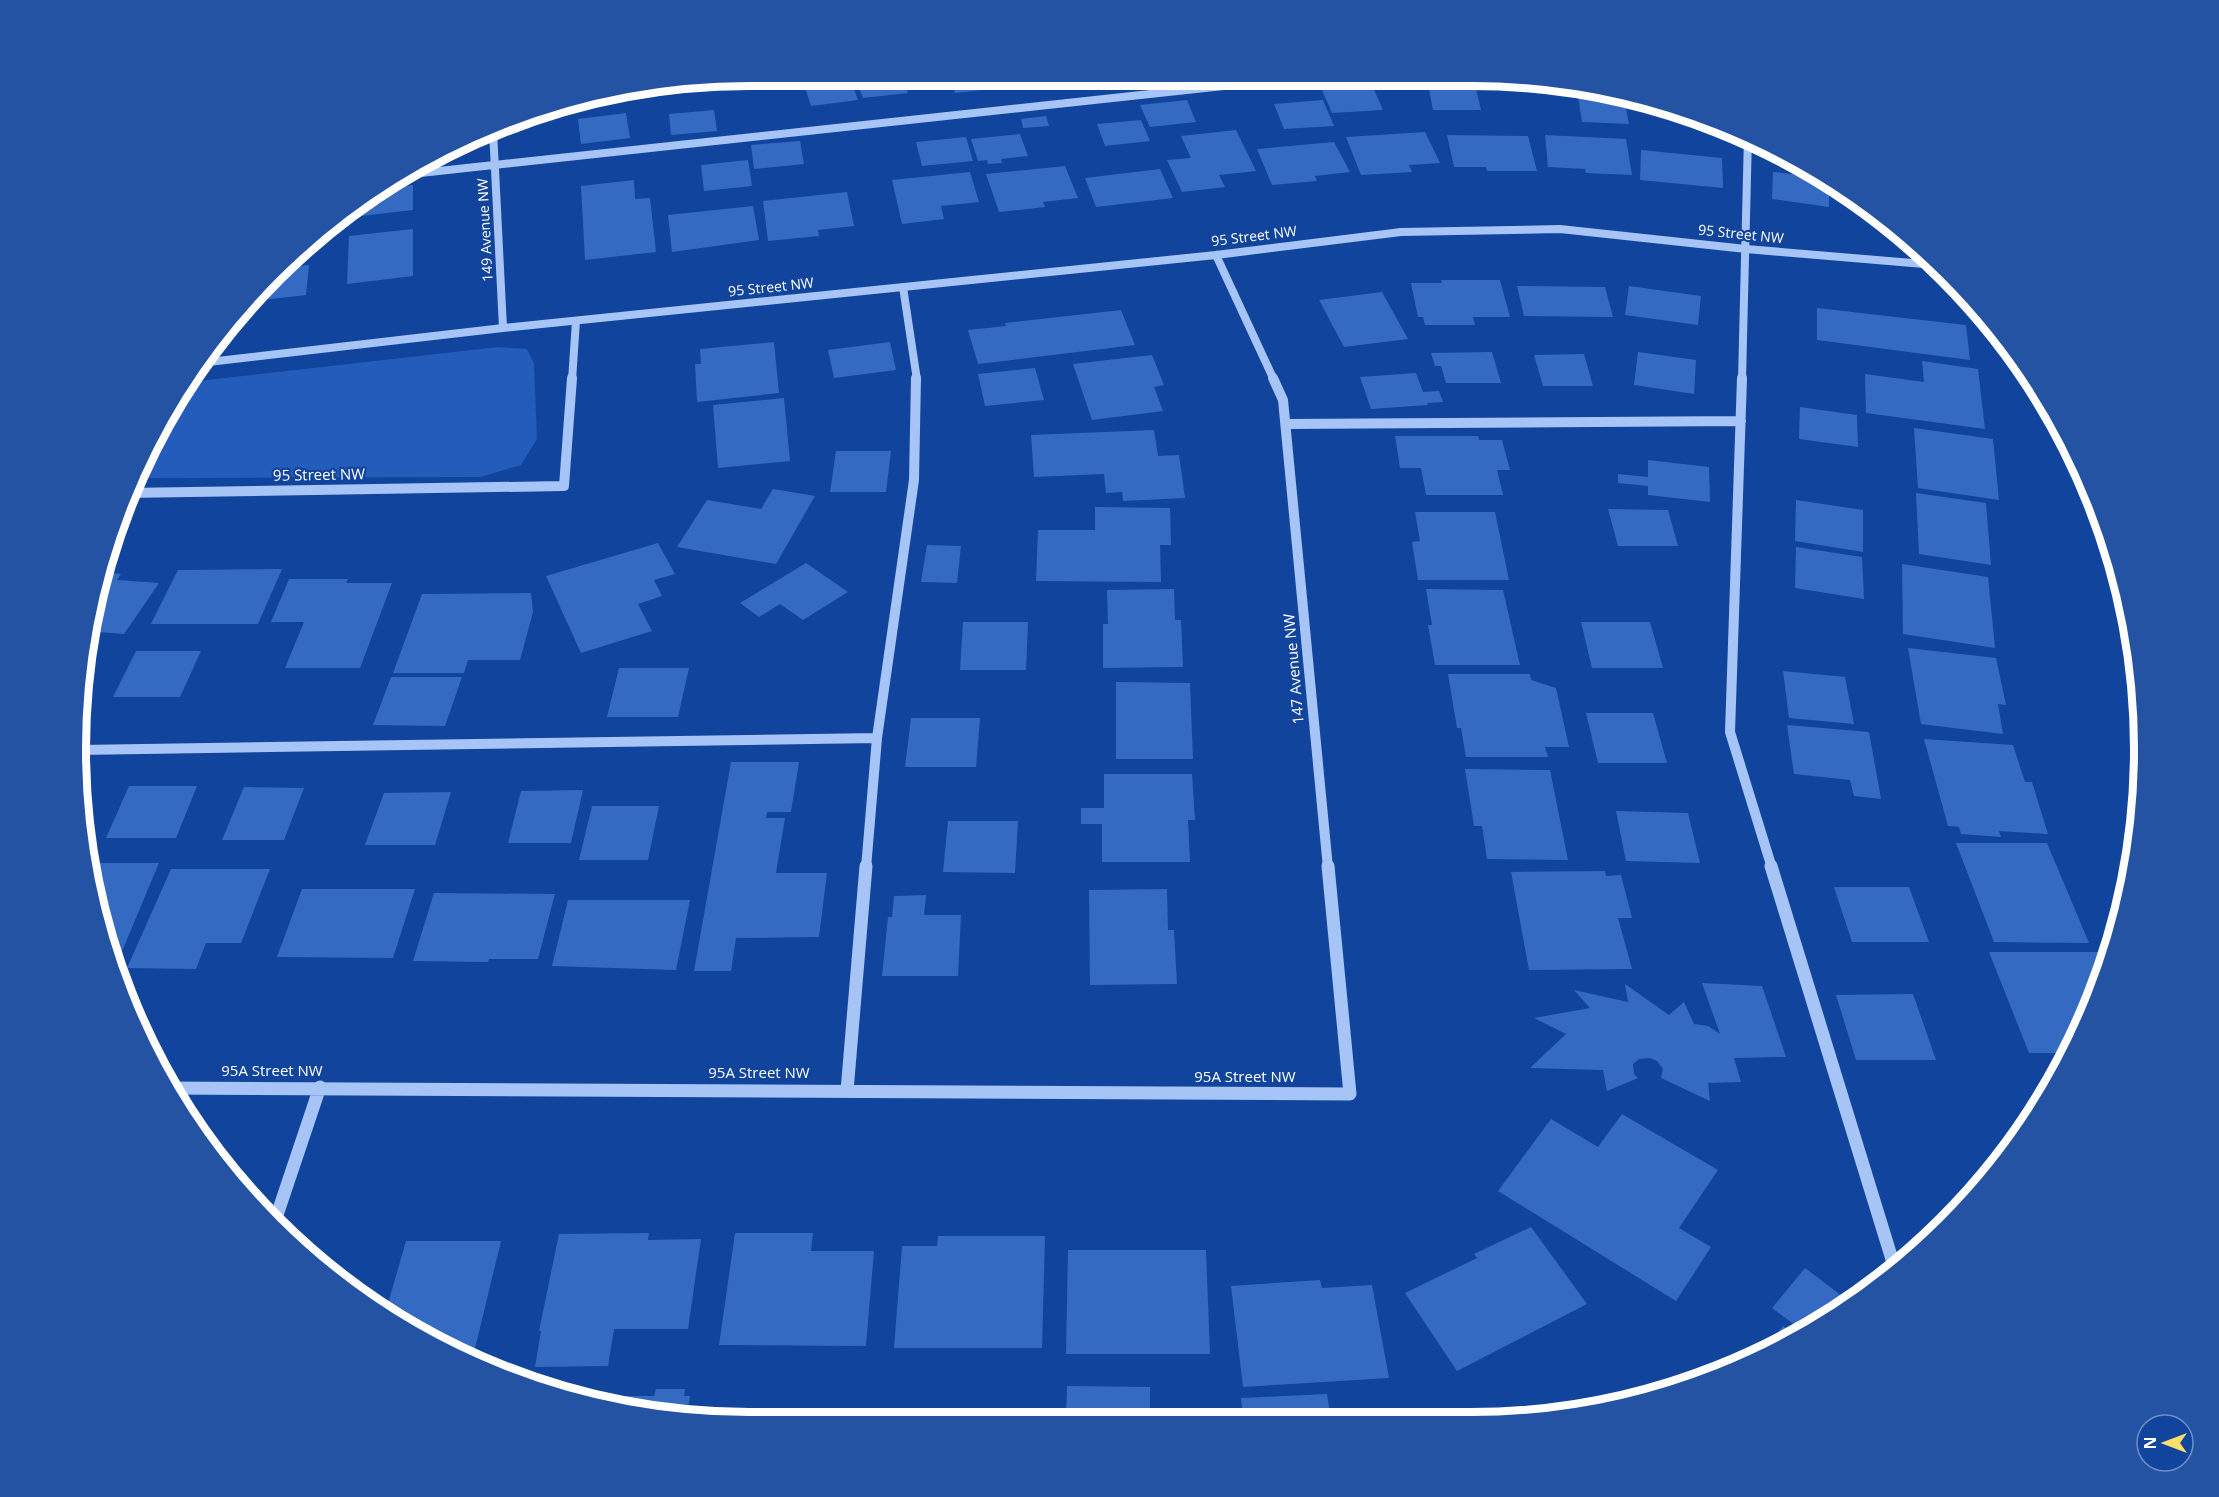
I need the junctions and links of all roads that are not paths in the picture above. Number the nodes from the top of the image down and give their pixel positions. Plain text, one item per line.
1 (1232, 85) edge
2 (493, 137) edge
3 (1748, 147) edge
4 (495, 163) junction
5 (419, 173) edge
6 (1746, 249) junction
7 (1216, 255) junction
8 (1923, 265) edge
9 (903, 287) junction
10 (576, 321) junction
11 (503, 328) junction
12 (211, 362) edge
13 (1741, 421) junction
14 (1286, 424) junction
15 (137, 493) edge
16 (877, 738) junction
17 (86, 750) edge
18 (320, 1087) junction
19 (179, 1088) edge
20 (847, 1091) junction
21 (1350, 1094) joint
22 (277, 1214) edge
23 (1892, 1260) edge

1 - 4 street
2 - 4 street, 149 Avenue NW
3 - 6 street
4 - 5 street
4 - 11 street, 149 Avenue NW
6 - 7 street, 95 Street NW
6 - 8 street, 95 Street NW
6 - 13 street
7 - 9 street, 95 Street NW
7 - 14 street, 147 Avenue NW
9 - 10 street, 95 Street NW
9 - 16 street
10 - 11 street, 95 Street NW
10 - 15 street, 95 Street NW
11 - 12 street, 95 Street NW
13 - 14 street
13 - 23 street
14 - 21 street, 147 Avenue NW
16 - 17 street
16 - 20 street
18 - 19 street, 95A Street NW
18 - 20 street, 95A Street NW
18 - 22 street
20 - 21 street, 95A Street NW

